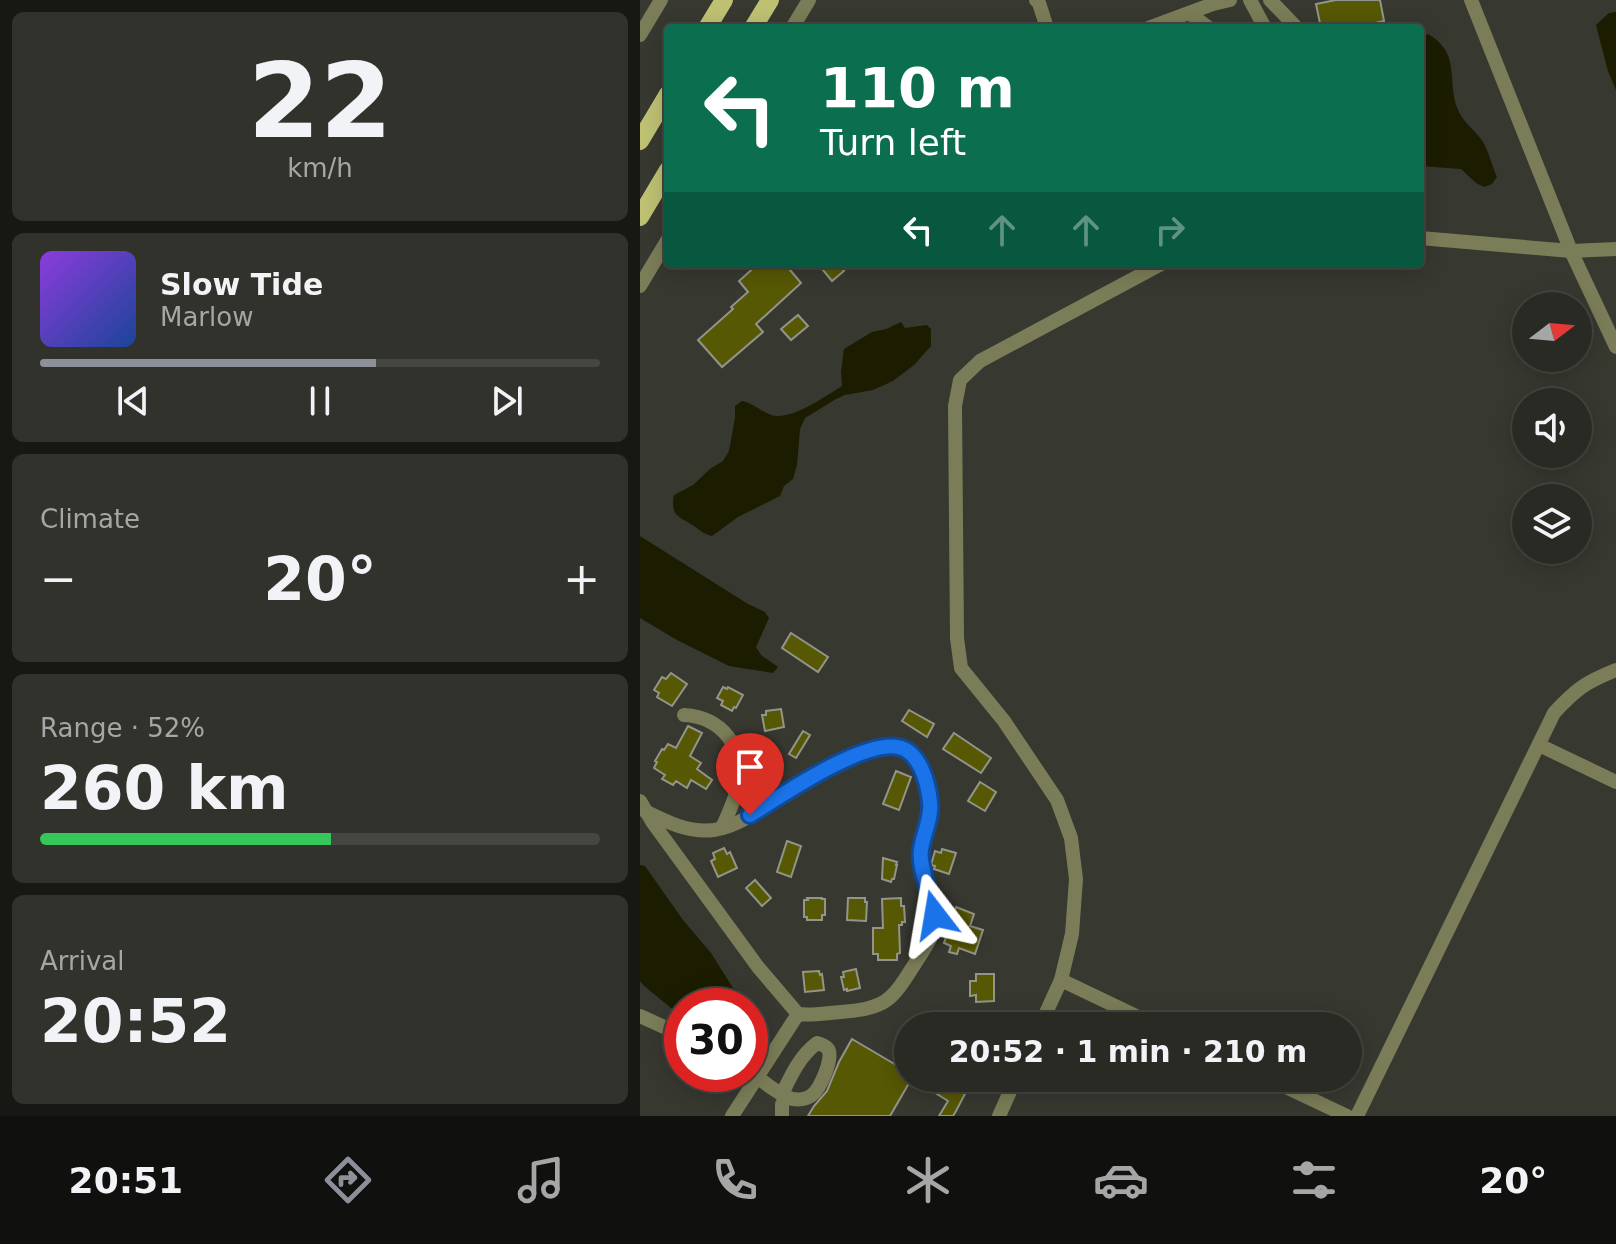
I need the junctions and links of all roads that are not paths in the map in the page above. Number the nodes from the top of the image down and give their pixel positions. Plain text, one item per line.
1 (661, 0) edge
2 (724, 0) edge
3 (770, 0) edge
4 (809, 0) edge
5 (1036, 0) edge
6 (1230, 0) edge
7 (1250, 0) edge
8 (1270, 0) edge
9 (1471, 0) edge
10 (1193, 8) edge
11 (709, 24) edge
12 (755, 24) edge
13 (794, 24) edge
14 (1046, 24) edge
15 (1157, 24) edge
16 (1206, 24) edge
17 (1263, 24) edge
18 (1293, 24) edge
19 (640, 35) edge
20 (664, 101) edge
21 (640, 141) edge
22 (664, 177) edge
23 (640, 217) edge
24 (1424, 238) edge
25 (664, 246) edge
26 (1616, 249) edge
27 (1571, 251) junction
28 (1154, 268) edge
29 (640, 286) edge
30 (1616, 347) edge
31 (1616, 670) edge
32 (684, 715) dead end
33 (1539, 745) junction
34 (1616, 782) edge
35 (738, 787) junction
36 (771, 802) junction
37 (642, 806) edge
38 (722, 828) junction
39 (1061, 980) junction
40 (1046, 1012) edge
41 (1128, 1012) edge
42 (798, 1014) junction
43 (640, 1016) edge
44 (664, 1027) edge
45 (768, 1054) edge
46 (768, 1084) edge
47 (744, 1092) edge
48 (1011, 1092) edge
49 (1296, 1092) edge
50 (1004, 1114) edge
51 (732, 1116) edge
52 (782, 1116) edge
53 (1347, 1116) edge
54 (1357, 1116) edge

1 - 19 street
2 - 11 main road
3 - 12 main road
4 - 13 street
5 - 14 street
6 - 10 street
7 - 17 street
8 - 18 street
9 - 27 street
10 - 15 street
10 - 16 street
20 - 21 main road
22 - 23 main road
24 - 27 street
25 - 29 street
26 - 27 street
27 - 30 street
28 - 39 street
31 - 33 street
32 - 35 street
33 - 34 street
33 - 54 street
35 - 36 street
35 - 38 street
36 - 38 street
36 - 42 street
37 - 38 street
37 - 42 street
39 - 40 street
39 - 41 street
42 - 45 street
43 - 44 street
46 - 52 street
47 - 51 street
48 - 50 street
49 - 53 street

